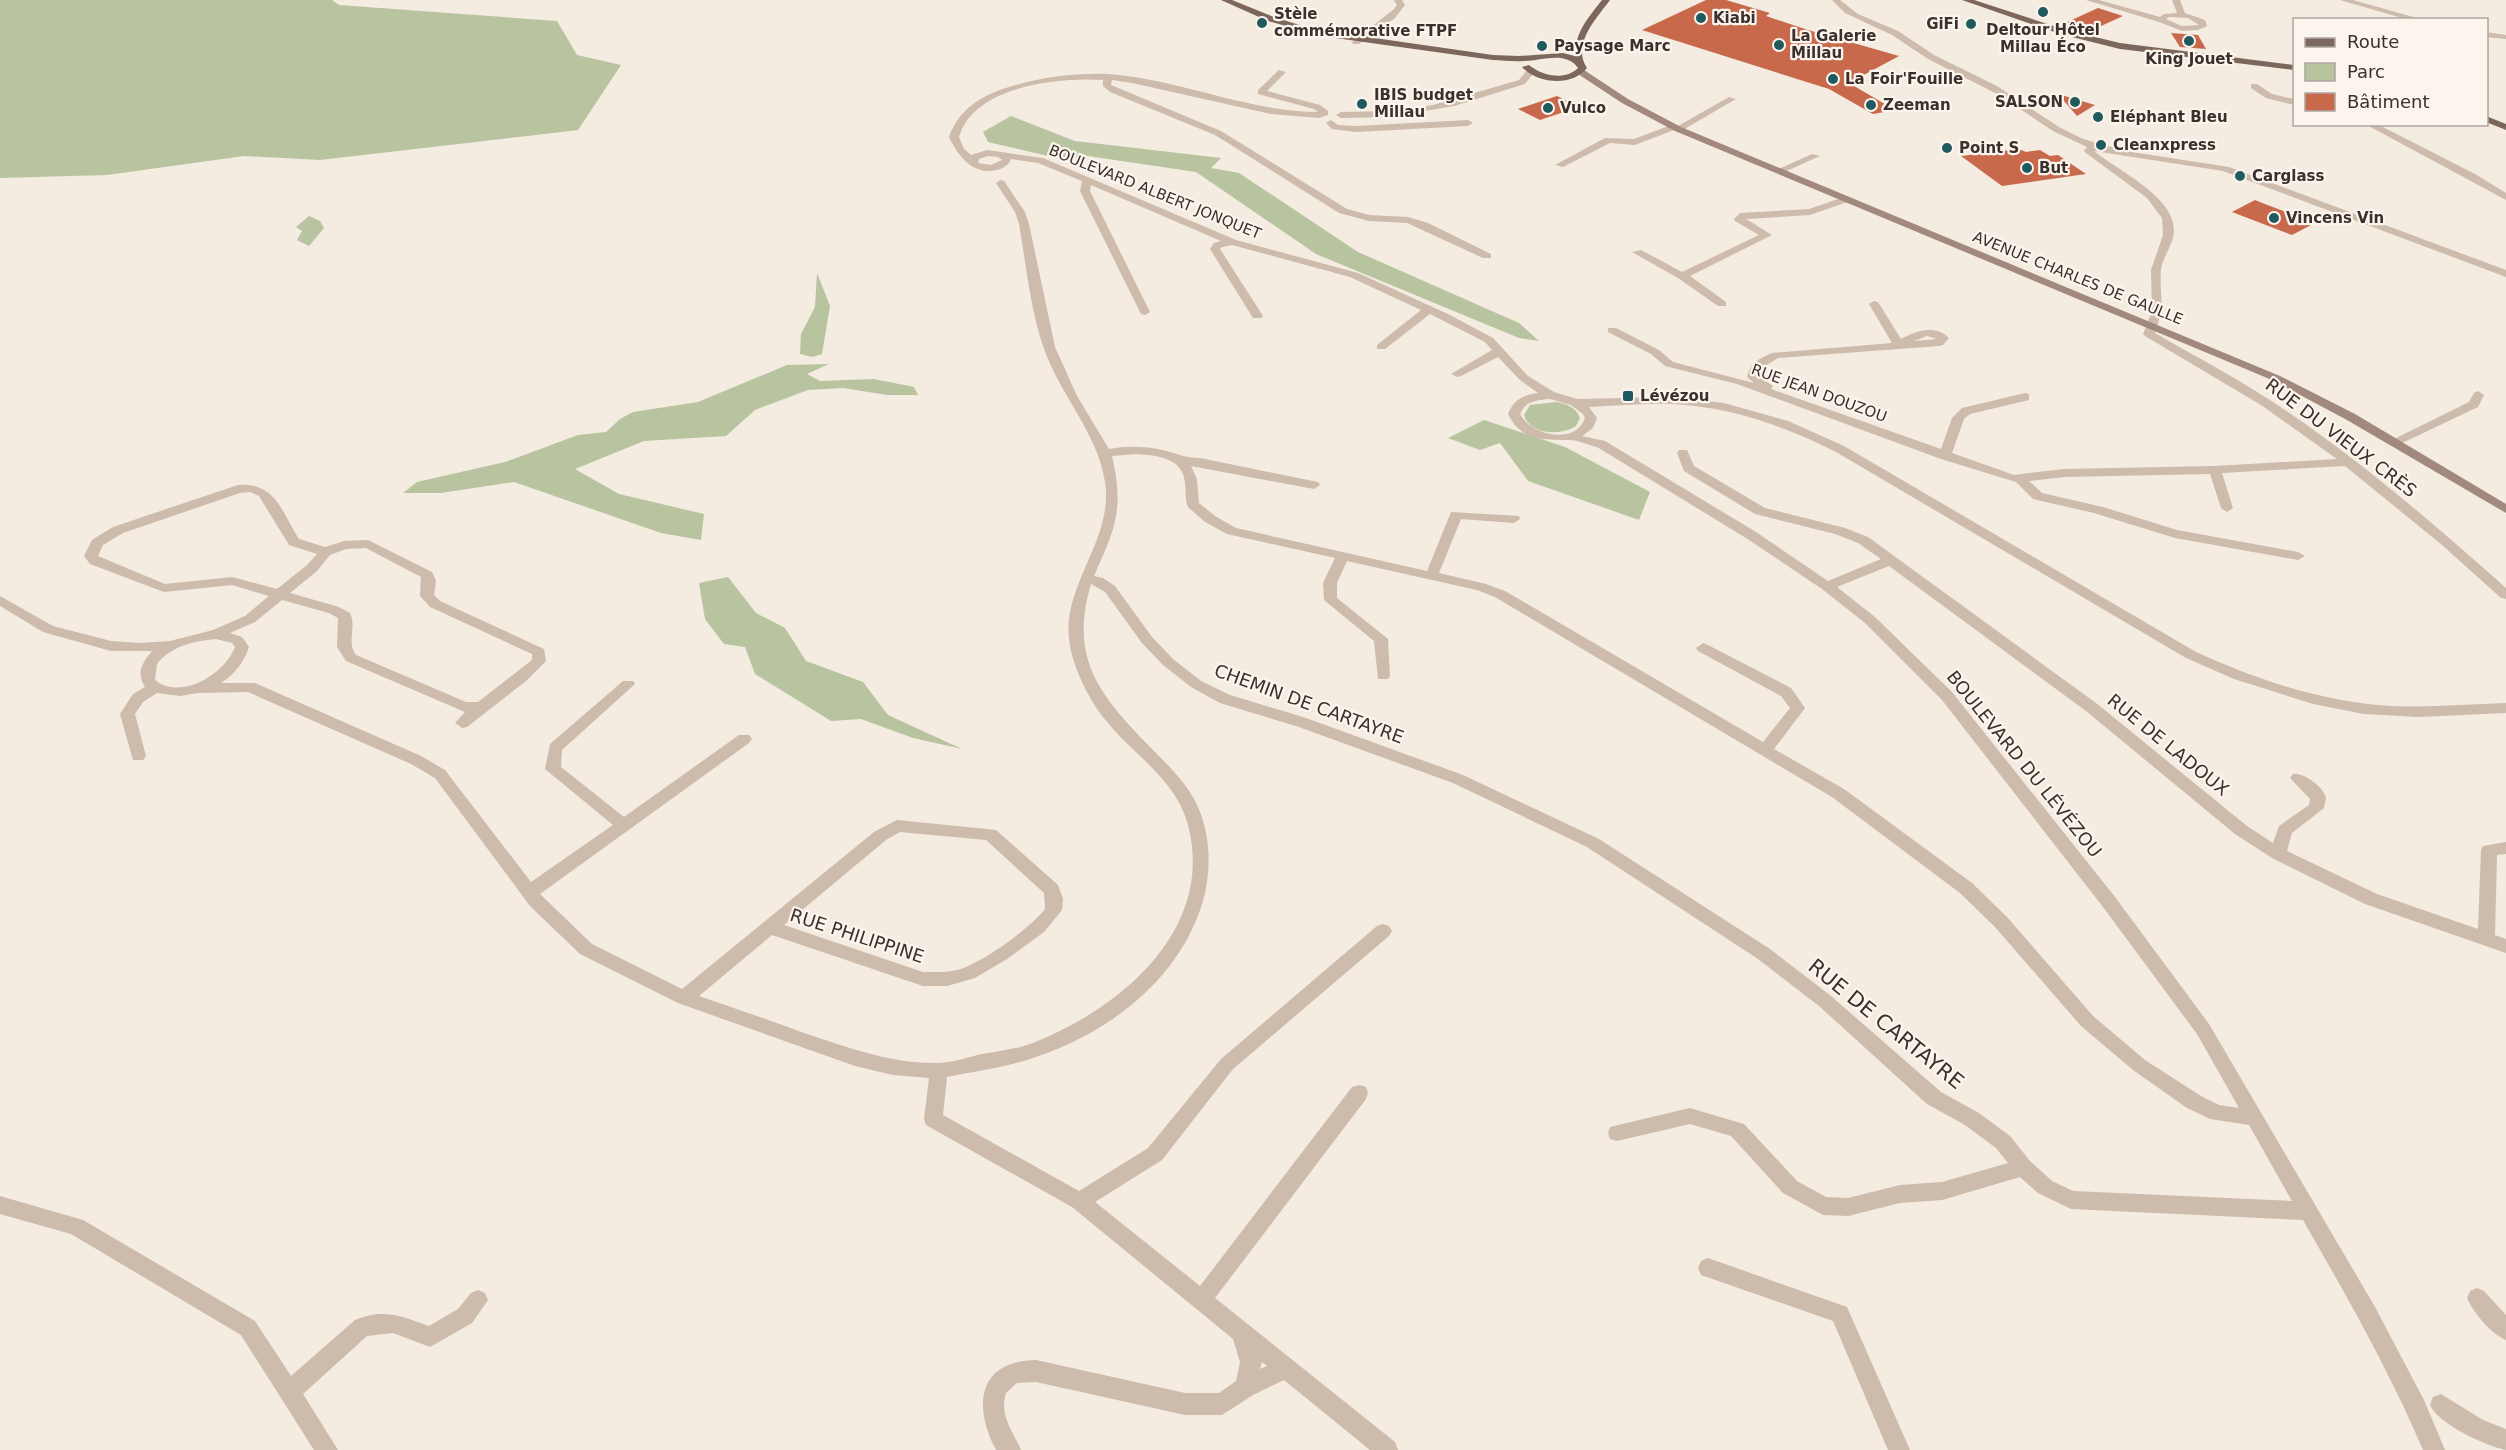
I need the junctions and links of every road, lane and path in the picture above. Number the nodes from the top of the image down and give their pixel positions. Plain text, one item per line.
1 (1225, 0) edge
2 (1398, 0) edge
3 (1604, 0) edge
4 (1836, 0) edge
5 (1966, 0) edge
6 (2090, 0) edge
7 (2176, 0) edge
8 (2344, 0) edge
9 (2182, 15) junction
10 (2412, 18) edge
11 (2162, 20) junction
12 (2488, 34) edge
13 (2506, 37) edge
14 (1357, 40) junction
15 (1579, 43) junction
16 (1561, 56) junction
17 (1579, 62) junction
18 (1529, 66) junction
19 (2293, 68) edge
20 (1282, 72) dead end
21 (1581, 72) junction
22 (1108, 77) junction
23 (1551, 77) junction
24 (1564, 77) junction
25 (2254, 86) dead end
26 (1493, 92) junction
27 (1732, 99) dead end
28 (1625, 101) junction
29 (2293, 102) edge
30 (1321, 116) junction
31 (1342, 117) junction
32 (2488, 119) edge
33 (1331, 123) junction
34 (1468, 123) dead end
35 (2373, 126) edge
36 (2506, 126) edge
37 (1676, 128) junction
38 (956, 144) junction
39 (2094, 146) junction
40 (987, 153) junction
41 (1815, 156) dead end
42 (972, 160) junction
43 (1003, 161) junction
44 (1560, 165) dead end
45 (983, 168) junction
46 (1779, 171) junction
47 (1087, 180) junction
48 (1001, 183) junction
49 (2506, 197) edge
50 (1847, 199) junction
51 (1232, 242) junction
52 (1637, 252) dead end
53 (1487, 256) dead end
54 (2506, 274) edge
55 (1682, 276) junction
56 (1722, 304) dead end
57 (1875, 304) dead end
58 (1429, 309) junction
59 (1145, 312) dead end
60 (1257, 316) dead end
61 (2152, 324) junction
62 (1612, 330) dead end
63 (1381, 347) dead end
64 (1500, 351) junction
65 (1456, 374) dead end
66 (1524, 378) junction
67 (2478, 395) dead end
68 (1550, 396) junction
69 (2025, 397) dead end
70 (1527, 399) junction
71 (1577, 403) junction
72 (1613, 404) junction
73 (1816, 408) junction
74 (1589, 421) junction
75 (1568, 436) junction
76 (2394, 442) junction
77 (1601, 444) junction
78 (1105, 453) junction
79 (1683, 453) dead end
80 (1945, 456) junction
81 (1182, 462) junction
82 (2347, 462) junction
83 (2215, 470) junction
84 (2020, 479) junction
85 (1314, 485) dead end
86 (2227, 508) dead end
87 (2506, 509) edge
88 (1514, 519) dead end
89 (325, 552) junction
90 (2298, 556) dead end
91 (1342, 557) junction
92 (1891, 560) junction
93 (1431, 576) junction
94 (1086, 578) junction
95 (1827, 586) junction
96 (281, 594) junction
97 (2506, 595) edge
98 (0, 600) edge
99 (250, 619) junction
100 (216, 634) junction
101 (173, 644) junction
102 (127, 648) junction
103 (1703, 648) dead end
104 (241, 652) junction
105 (149, 665) junction
106 (1383, 676) dead end
107 (628, 684) dead end
108 (155, 687) junction
109 (250, 687) junction
110 (195, 688) junction
111 (480, 707) junction
112 (2506, 708) edge
113 (462, 723) dead end
114 (744, 739) dead end
115 (1766, 750) junction
116 (138, 756) dead end
117 (2298, 778) dead end
118 (1519, 806) joint
119 (625, 826) junction
120 (2506, 848) edge
121 (2278, 854) junction
122 (530, 892) junction
123 (769, 927) junction
124 (1383, 931) dead end
125 (2486, 939) junction
126 (2506, 946) edge
127 (684, 998) junction
128 (939, 1071) junction
129 (1359, 1093) dead end
130 (2256, 1118) junction
131 (1617, 1133) dead end
132 (2023, 1167) junction
133 (1079, 1201) junction
134 (0, 1205) edge
135 (2310, 1211) junction
136 (1708, 1268) dead end
137 (2477, 1298) dead end
138 (478, 1300) dead end
139 (1201, 1301) junction
140 (2506, 1330) edge
141 (1243, 1336) junction
142 (1285, 1369) junction
143 (1245, 1387) junction
144 (289, 1392) junction
145 (2441, 1405) dead end
146 (2506, 1440) edge
147 (327, 1450) edge
148 (1011, 1450) edge
149 (1387, 1450) edge
150 (1899, 1450) edge
151 (2434, 1450) edge

1 - 14 main road
2 - 14 street
3 - 15 main road
4 - 39 street
5 - 19 main road
6 - 11 street
7 - 9 street
8 - 10 street
9 - 11 street
9 - 11 street
12 - 13 street
14 - 18 main road
15 - 16 main road
15 - 17 main road
16 - 17 main road
16 - 18 main road
17 - 21 main road
18 - 23 main road
18 - 26 street
20 - 30 street
21 - 24 main road
21 - 28 main road
22 - 30 street
22 - 38 street
22 - 53 street
23 - 24 main road
23 - 26 street
24 - 28 main road
25 - 29 street
26 - 31 street
27 - 37 street
28 - 37 main road, AVENUE CHARLES DE GAULLE
30 - 31 street
30 - 33 street
31 - 33 street
32 - 36 main road
33 - 34 street
35 - 49 street
37 - 44 street
37 - 46 main road, AVENUE CHARLES DE GAULLE
38 - 40 street
38 - 42 street
39 - 54 street
39 - 61 street
40 - 42 street
40 - 43 street
41 - 46 street
42 - 45 street
43 - 45 street
43 - 47 street, BOULEVARD ALBERT JONQUET
43 - 48 street
45 - 48 street
46 - 50 main road, AVENUE CHARLES DE GAULLE
47 - 51 street, BOULEVARD ALBERT JONQUET
47 - 59 street
48 - 78 street
50 - 55 street
50 - 61 main road, AVENUE CHARLES DE GAULLE
51 - 58 street, BOULEVARD ALBERT JONQUET
51 - 60 street
52 - 55 street
55 - 56 street
57 - 73 street
58 - 63 street
58 - 64 street, BOULEVARD ALBERT JONQUET
61 - 76 main road, AVENUE CHARLES DE GAULLE
61 - 82 street, RUE DU VIEUX CRÈS
62 - 73 street, RUE JEAN DOUZOU
64 - 65 street
64 - 66 street, BOULEVARD ALBERT JONQUET
66 - 68 street, BOULEVARD ALBERT JONQUET
66 - 70 street
67 - 76 street
68 - 70 street
68 - 71 street
69 - 80 street
70 - 75 street, BOULEVARD DU LÉVÉZOU
71 - 72 street
71 - 74 street, BOULEVARD DU LÉVÉZOU
72 - 74 street
72 - 112 street
73 - 80 street, RUE JEAN DOUZOU
74 - 75 street
74 - 77 street, BOULEVARD DU LÉVÉZOU
75 - 77 street, BOULEVARD DU LÉVÉZOU
76 - 87 main road, AVENUE CHARLES DE GAULLE
77 - 95 street, BOULEVARD DU LÉVÉZOU
78 - 81 street
78 - 94 street
79 - 92 street, RUE DE LADOUX
80 - 84 street, RUE JEAN DOUZOU
81 - 85 street
81 - 91 street
82 - 83 street, RUE JEAN DOUZOU
82 - 97 street, RUE DU VIEUX CRÈS
83 - 84 street, RUE JEAN DOUZOU
83 - 86 street
84 - 90 street, RUE JEAN DOUZOU
88 - 93 street
89 - 96 street
89 - 96 street
89 - 111 street
91 - 93 street
91 - 106 street
92 - 95 street
92 - 121 street, RUE DE LADOUX
93 - 115 street
94 - 118 street, CHEMIN DE CARTAYRE
94 - 128 street
95 - 130 street, BOULEVARD DU LÉVÉZOU
96 - 99 street
96 - 111 street
98 - 102 street
99 - 100 street
99 - 104 street
100 - 101 street
100 - 104 street
101 - 102 street
101 - 105 street
102 - 105 street
103 - 115 street
104 - 109 street
104 - 110 street
105 - 108 street
107 - 119 street
108 - 110 street
108 - 116 street
109 - 110 street
109 - 122 street
111 - 113 street
114 - 119 street
115 - 130 street
117 - 121 street
118 - 132 street, RUE DE CARTAYRE
119 - 122 street
120 - 125 street
121 - 125 street, RUE DE LADOUX
122 - 127 street
123 - 123 street, RUE PHILIPPINE
123 - 127 street, RUE PHILIPPINE
124 - 133 street
125 - 126 street, RUE DE LADOUX
127 - 128 street
128 - 133 street
129 - 139 street
130 - 135 street, BOULEVARD DU LÉVÉZOU
131 - 132 street
132 - 135 street, RUE DE CARTAYRE
133 - 139 street
134 - 144 street
135 - 151 street, BOULEVARD DU LÉVÉZOU
136 - 150 street
137 - 140 street
138 - 144 street
139 - 141 street
141 - 142 street
141 - 143 street
142 - 143 street
142 - 149 street
143 - 148 street
144 - 147 street
145 - 146 street

